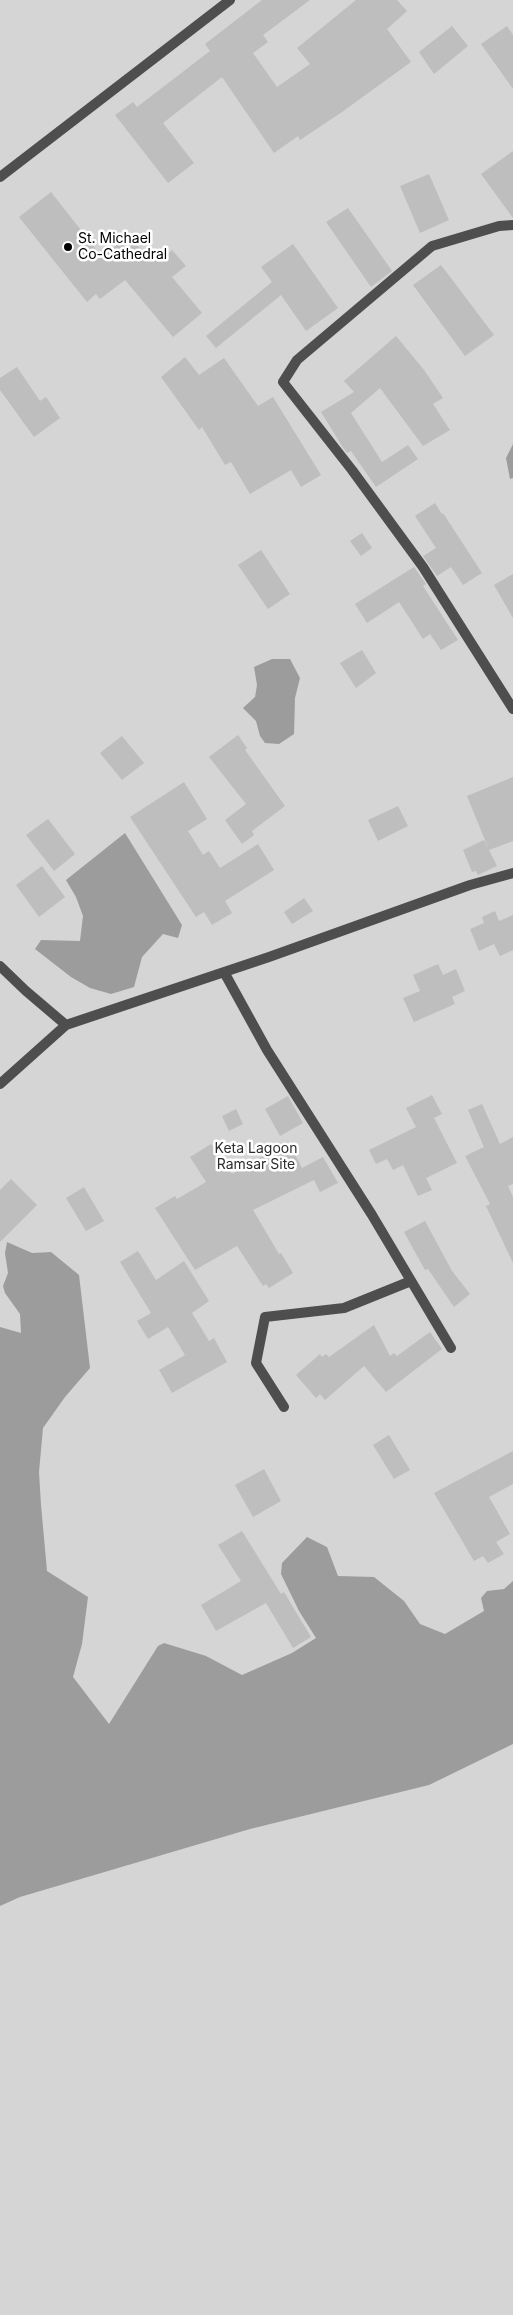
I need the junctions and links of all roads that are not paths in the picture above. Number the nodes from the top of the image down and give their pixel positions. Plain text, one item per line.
1 (230, 0) edge
2 (0, 177) edge
3 (513, 225) edge
4 (513, 710) edge
5 (513, 872) edge
6 (0, 966) edge
7 (224, 972) junction
8 (66, 1025) junction
9 (0, 1084) edge
10 (411, 1281) junction
11 (451, 1348) dead end
12 (284, 1407) dead end

1 - 2 street
3 - 4 street
5 - 7 street
6 - 8 street
7 - 8 street
7 - 10 street
8 - 9 street
10 - 11 street
10 - 12 street

